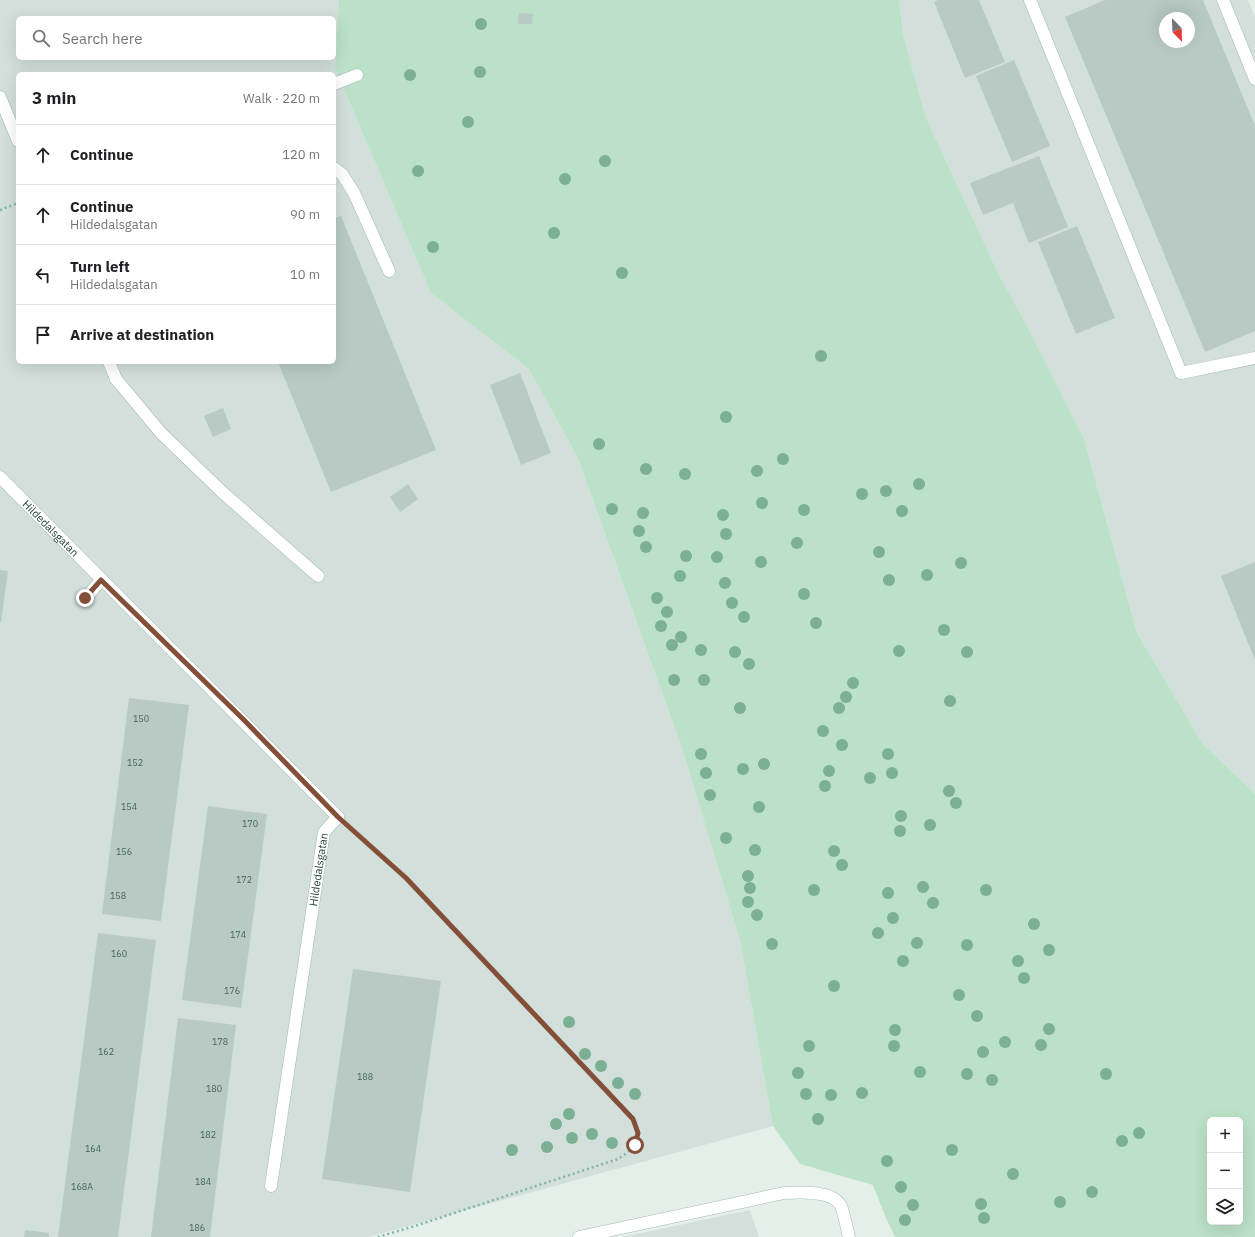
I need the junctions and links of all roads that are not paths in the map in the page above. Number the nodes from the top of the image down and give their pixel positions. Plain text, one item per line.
1 (1030, 0) edge
2 (1223, 0) edge
3 (357, 75) dead end
4 (1255, 79) edge
5 (336, 83) edge
6 (0, 97) edge
7 (16, 136) edge
8 (336, 170) edge
9 (389, 271) dead end
10 (1255, 358) edge
11 (110, 364) edge
12 (0, 477) edge
13 (318, 576) dead end
14 (101, 580) junction
15 (85, 598) dead end
16 (272, 1186) dead end
17 (579, 1237) edge
18 (848, 1237) edge

1 - 10 street
2 - 4 street
3 - 5 street
6 - 7 street
8 - 9 street
11 - 13 street
12 - 14 street, Hildedalsgatan
14 - 15 street
14 - 16 street, Hildedalsgatan
17 - 18 street

